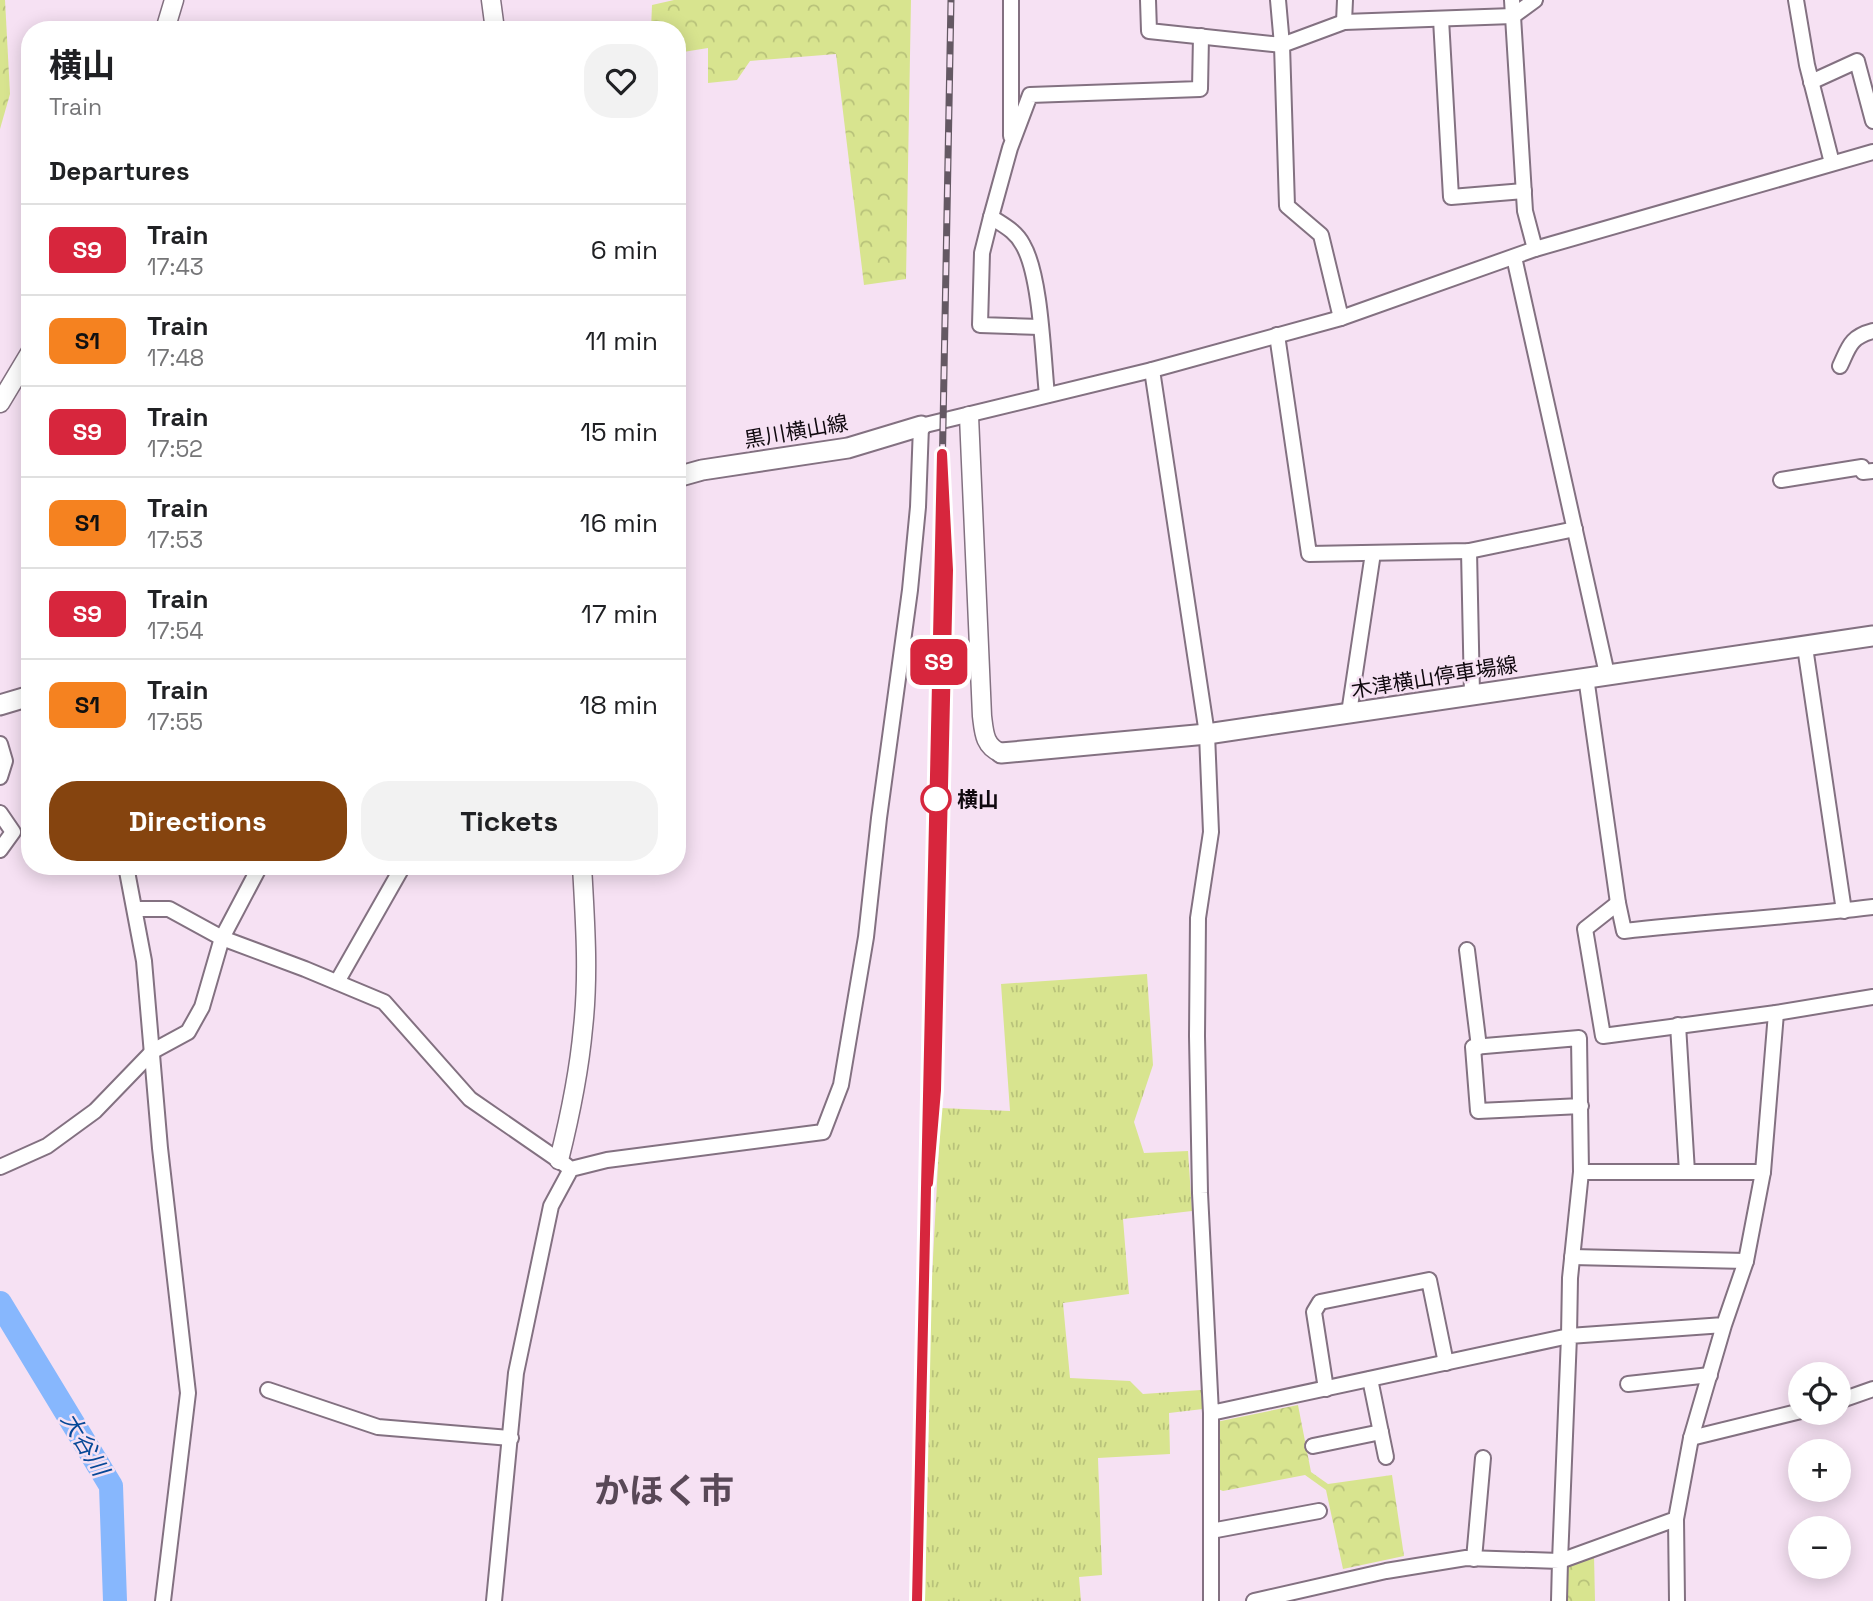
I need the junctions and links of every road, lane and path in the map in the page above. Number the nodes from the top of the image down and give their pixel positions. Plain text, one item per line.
1 (174, 0) edge
2 (491, 0) edge
3 (1012, 0) edge
4 (1149, 0) edge
5 (1278, 0) edge
6 (1345, 0) edge
7 (1512, 0) edge
8 (1535, 0) edge
9 (1796, 0) edge
10 (1513, 16) junction
11 (1441, 19) junction
12 (168, 21) edge
13 (494, 21) edge
14 (1344, 22) junction
15 (1201, 36) junction
16 (1282, 44) junction
17 (1811, 82) junction
18 (1873, 121) edge
19 (1010, 148) junction
20 (1873, 152) edge
21 (1832, 163) junction
22 (1524, 191) junction
23 (991, 217) junction
24 (1535, 249) junction
25 (1514, 257) junction
26 (1341, 318) junction
27 (1040, 327) junction
28 (1873, 331) edge
29 (1278, 335) junction
30 (1840, 366) dead end
31 (21, 368) edge
32 (1152, 370) junction
33 (1047, 395) junction
34 (0, 403) edge
35 (969, 416) junction
36 (921, 426) junction
37 (1873, 471) edge
38 (686, 474) edge
39 (1781, 480) dead end
40 (1575, 529) junction
41 (1469, 551) junction
42 (1373, 552) junction
43 (1873, 636) edge
44 (1805, 647) junction
45 (1606, 674) junction
46 (1586, 677) junction
47 (1472, 694) junction
48 (21, 699) edge
49 (0, 705) edge
50 (1349, 713) junction
51 (1207, 734) junction
52 (0, 744) edge
53 (1001, 752) joint
54 (0, 777) edge
55 (0, 813) edge
56 (0, 850) edge
57 (128, 875) edge
58 (255, 875) edge
59 (398, 875) edge
60 (582, 875) edge
61 (1618, 903) junction
62 (1873, 907) edge
63 (135, 909) junction
64 (1844, 911) junction
65 (222, 937) junction
66 (1466, 950) dead end
67 (337, 982) junction
68 (1873, 997) edge
69 (1776, 1013) junction
70 (1678, 1025) junction
71 (1603, 1036) junction
72 (1579, 1038) junction
73 (1479, 1047) junction
74 (153, 1051) junction
75 (1581, 1106) junction
76 (565, 1164) junction
77 (0, 1167) edge
78 (1581, 1172) junction
79 (1687, 1172) junction
80 (1763, 1172) junction
81 (1572, 1257) junction
82 (1746, 1261) junction
83 (1724, 1325) junction
84 (1569, 1336) junction
85 (1446, 1363) junction
86 (1710, 1375) junction
87 (1370, 1379) junction
88 (1628, 1384) dead end
89 (1326, 1389) junction
90 (1873, 1389) edge
91 (268, 1390) dead end
92 (1851, 1397) edge
93 (1211, 1413) junction
94 (1788, 1413) edge
95 (1381, 1432) junction
96 (511, 1438) junction
97 (1691, 1438) junction
98 (1313, 1446) dead end
99 (1386, 1457) dead end
100 (1483, 1458) dead end
101 (1319, 1511) dead end
102 (1676, 1519) junction
103 (1211, 1531) junction
104 (1474, 1559) junction
105 (1560, 1561) junction
106 (163, 1601) edge
107 (494, 1601) edge
108 (1212, 1601) edge
109 (1254, 1601) edge
110 (1559, 1601) edge
111 (1678, 1601) edge

1 - 12 street
2 - 13 street
3 - 19 street
4 - 15 street
5 - 16 street
6 - 14 street
7 - 10 street
8 - 10 street
9 - 17 street
10 - 11 street
10 - 22 street
11 - 14 street
11 - 22 street
14 - 16 street
15 - 16 street
15 - 19 street
16 - 26 street
17 - 18 street
17 - 21 street
19 - 23 street
20 - 21 street
21 - 24 street
22 - 24 street
23 - 27 street
23 - 27 street
24 - 25 street
25 - 26 street
25 - 40 street
26 - 29 street
27 - 33 street
28 - 30 street
29 - 32 street
29 - 42 street
31 - 34 street
32 - 33 street
32 - 51 street
33 - 35 street
35 - 36 street
35 - 53 street
36 - 38 main road, 黒川横山線
36 - 76 street
37 - 39 street
40 - 41 street
40 - 45 street
41 - 42 street
41 - 47 street
42 - 50 street
43 - 44 main road, 木津横山停車場線
44 - 45 main road, 木津横山停車場線
44 - 64 street
45 - 46 main road, 木津横山停車場線
46 - 47 main road, 木津横山停車場線
46 - 61 street
47 - 50 main road, 木津横山停車場線
48 - 49 main road
50 - 51 main road, 木津横山停車場線
51 - 53 main road, 木津横山停車場線
51 - 93 street
52 - 54 street
55 - 56 street
57 - 63 street
58 - 65 street
59 - 67 street
60 - 76 street
61 - 64 street
61 - 71 street
62 - 64 street
63 - 65 street
63 - 74 street
65 - 67 street
65 - 74 street
66 - 73 street
67 - 76 street
68 - 69 street
69 - 70 street
69 - 80 street
70 - 71 street
70 - 79 street
71 - 72 street
72 - 73 street
72 - 75 street
73 - 75 street
74 - 77 street
74 - 106 street
75 - 78 street
76 - 96 street
78 - 79 street
78 - 81 street
79 - 80 street
80 - 82 street
81 - 82 street
81 - 84 street
82 - 83 street
83 - 84 street
83 - 86 street
84 - 85 street
84 - 105 street
85 - 87 street
85 - 89 street
86 - 88 street
86 - 97 street
87 - 89 street
87 - 95 street
89 - 93 street
90 - 92 street
91 - 96 street
93 - 103 street
94 - 97 street
95 - 98 street
95 - 99 street
96 - 107 street
97 - 102 street
100 - 104 street
101 - 103 street
102 - 105 street
102 - 111 street
103 - 108 street
104 - 105 street
104 - 109 street
105 - 110 street

